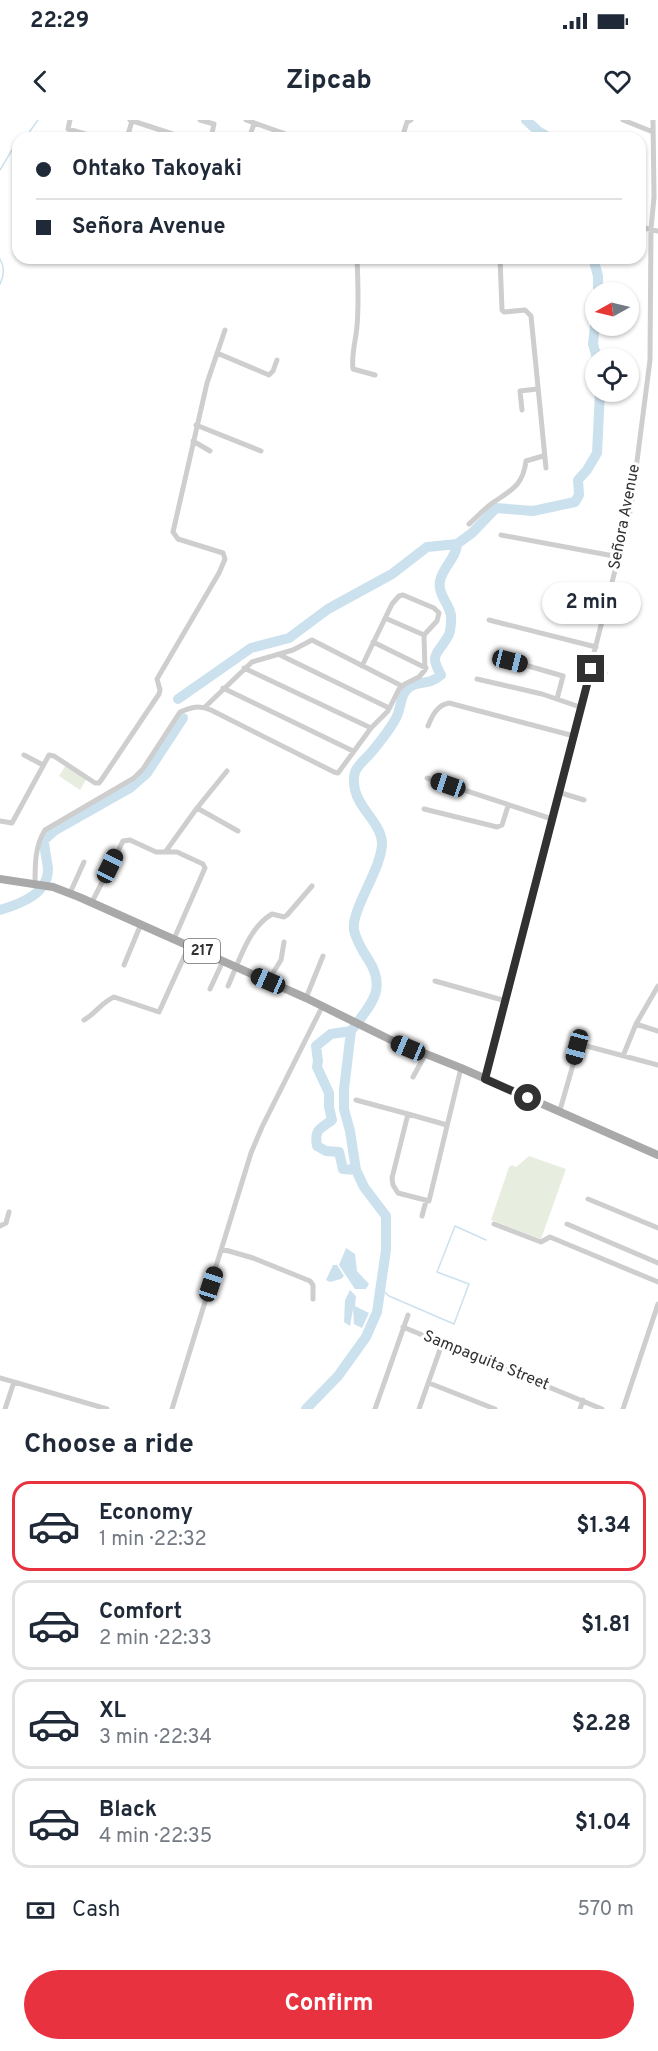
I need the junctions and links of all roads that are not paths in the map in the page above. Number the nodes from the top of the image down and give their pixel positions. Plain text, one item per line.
1 (70, 120) edge
2 (131, 120) edge
3 (200, 120) edge
4 (246, 120) edge
5 (623, 120) edge
6 (653, 120) edge
7 (254, 124) junction
8 (78, 132) edge
9 (167, 132) edge
10 (213, 132) edge
11 (251, 132) edge
12 (273, 132) edge
13 (652, 132) junction
14 (646, 228) edge
15 (651, 229) junction
16 (658, 231) edge
17 (357, 264) edge
18 (500, 264) edge
19 (225, 330) dead end
20 (217, 353) junction
21 (277, 360) dead end
22 (375, 375) dead end
23 (537, 389) junction
24 (522, 410) dead end
25 (196, 425) junction
26 (193, 441) junction
27 (210, 451) dead end
28 (261, 451) dead end
29 (543, 456) junction
30 (546, 468) dead end
31 (469, 524) dead end
32 (501, 535) dead end
33 (619, 557) junction
34 (385, 618) junction
35 (489, 620) dead end
36 (424, 635) junction
37 (374, 642) junction
38 (596, 647) junction
39 (280, 655) junction
40 (510, 661) dead end
41 (362, 666) junction
42 (244, 668) junction
43 (426, 668) junction
44 (591, 669) junction
45 (605, 673) dead end
46 (477, 679) dead end
47 (402, 686) junction
48 (223, 688) junction
49 (557, 699) junction
50 (205, 707) junction
51 (580, 707) junction
52 (389, 708) junction
53 (428, 726) dead end
54 (371, 728) junction
55 (574, 736) junction
56 (353, 751) junction
57 (24, 755) dead end
58 (43, 765) junction
59 (227, 771) dead end
60 (428, 778) dead end
61 (558, 792) junction
62 (584, 800) dead end
63 (508, 806) junction
64 (197, 808) junction
65 (424, 809) dead end
66 (552, 819) junction
67 (0, 821) edge
68 (238, 831) dead end
69 (166, 851) junction
70 (84, 862) dead end
71 (0, 879) edge
72 (36, 884) junction
73 (312, 886) dead end
74 (70, 893) junction
75 (92, 903) junction
76 (141, 924) junction
77 (174, 939) junction
78 (284, 942) dead end
79 (189, 946) junction
80 (323, 956) dead end
81 (223, 961) junction
82 (124, 965) dead end
83 (237, 967) junction
84 (268, 981) junction
85 (435, 981) dead end
86 (228, 986) dead end
87 (658, 986) edge
88 (210, 989) dead end
89 (655, 997) edge
90 (306, 998) junction
91 (506, 1001) junction
92 (322, 1007) junction
93 (84, 1020) dead end
94 (636, 1024) junction
95 (658, 1031) edge
96 (425, 1055) junction
97 (623, 1056) junction
98 (658, 1065) edge
99 (461, 1068) junction
100 (413, 1077) dead end
101 (485, 1079) junction
102 (356, 1100) dead end
103 (560, 1110) junction
104 (408, 1114) junction
105 (447, 1125) junction
106 (658, 1155) edge
107 (588, 1199) dead end
108 (428, 1201) junction
109 (9, 1212) dead end
110 (422, 1216) dead end
111 (494, 1224) dead end
112 (567, 1224) dead end
113 (0, 1226) edge
114 (658, 1228) edge
115 (222, 1249) junction
116 (658, 1263) edge
117 (658, 1282) edge
118 (313, 1299) dead end
119 (658, 1304) edge
120 (408, 1315) dead end
121 (404, 1327) junction
122 (442, 1344) junction
123 (0, 1378) edge
124 (14, 1382) junction
125 (429, 1383) junction
126 (583, 1400) junction
127 (5, 1409) edge
128 (107, 1409) edge
129 (172, 1409) edge
130 (375, 1409) edge
131 (419, 1409) edge
132 (495, 1409) edge
133 (580, 1409) edge
134 (602, 1409) edge
135 (623, 1409) edge

1 - 8 street
2 - 9 street
3 - 10 street
4 - 7 street
5 - 13 street
6 - 13 street, Señora Avenue
7 - 11 street
7 - 12 street
13 - 15 street, Señora Avenue
14 - 15 street
15 - 16 street
15 - 33 street, Señora Avenue
17 - 22 street
18 - 23 street
19 - 20 street
20 - 21 street
20 - 25 street
23 - 24 street
23 - 29 street
25 - 26 street
25 - 28 street
26 - 27 street
26 - 58 street
29 - 30 street
29 - 31 street
32 - 33 street
33 - 38 street, Señora Avenue
34 - 36 street
34 - 36 street
34 - 37 street
35 - 38 street
36 - 43 street
37 - 41 street
37 - 43 street
38 - 44 street, Señora Avenue
39 - 41 street
39 - 42 street
39 - 52 street
40 - 49 street
41 - 47 street
42 - 48 street
42 - 54 street
43 - 47 street
44 - 45 street
44 - 51 street, Señora Avenue
46 - 49 street
47 - 52 street
48 - 50 street
48 - 56 street
49 - 51 street
50 - 56 street
50 - 72 street
51 - 55 street, Señora Avenue
52 - 54 street
53 - 55 street
54 - 56 street
55 - 61 street, Señora Avenue
57 - 58 street
58 - 67 street
59 - 64 street
60 - 63 street
61 - 62 street
61 - 66 street, Señora Avenue
63 - 65 street
63 - 66 street
64 - 68 street
64 - 69 street
66 - 91 street, Señora Avenue
69 - 75 street
69 - 77 street
70 - 74 street
71 - 72 main road, 217
72 - 74 main road, 217
73 - 83 street
74 - 75 main road, 217
75 - 76 main road, 217
76 - 77 main road, 217
76 - 82 street
77 - 79 main road, 217
78 - 84 street
79 - 81 main road, 217
79 - 93 street
80 - 90 street
81 - 83 main road, 217
81 - 88 street
83 - 84 main road, 217
83 - 86 street
84 - 90 main road, 217
85 - 91 street
87 - 89 street
89 - 94 street
90 - 92 main road, 217
91 - 101 street, Señora Avenue
92 - 96 main road, 217
92 - 115 street
94 - 95 street
94 - 97 street
96 - 99 main road, 217
96 - 100 street
97 - 98 street
97 - 103 street
99 - 101 main road, 217
99 - 105 street
101 - 103 main road, 217
102 - 104 street
103 - 106 main road, 217
104 - 105 street
104 - 108 street
105 - 108 street
107 - 114 street
108 - 110 street
109 - 113 street
111 - 117 street
112 - 116 street
115 - 118 street
115 - 129 street
119 - 135 street
120 - 121 street
121 - 122 street, Sampaguita Street
121 - 130 street
122 - 125 street
122 - 126 street, Sampaguita Street
123 - 124 street
124 - 127 street
124 - 128 street
125 - 131 street
125 - 132 street
126 - 133 street
126 - 134 street, Sampaguita Street

